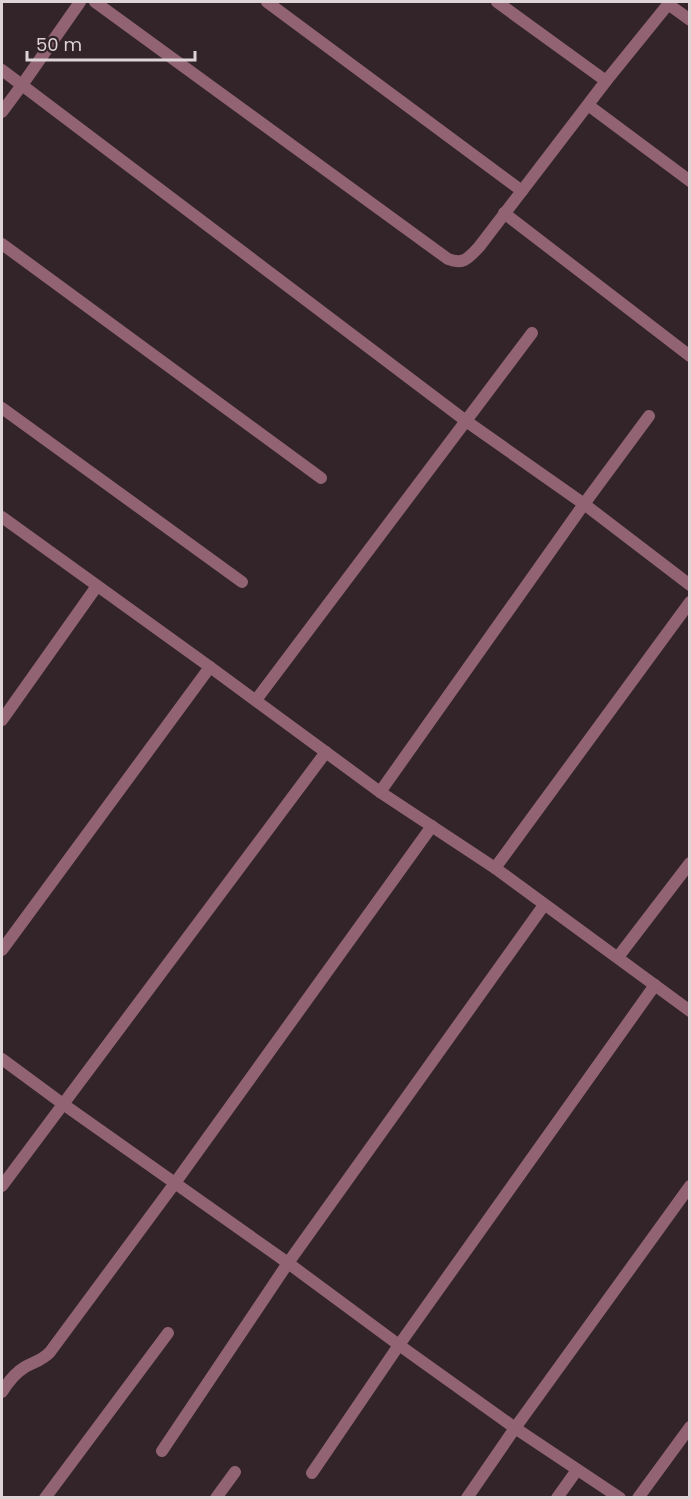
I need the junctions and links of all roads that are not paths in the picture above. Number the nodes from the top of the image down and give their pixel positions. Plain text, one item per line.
1 (80, 2) edge
2 (95, 2) edge
3 (267, 2) edge
4 (497, 2) edge
5 (669, 3) edge
6 (690, 20) edge
7 (2, 70) edge
8 (606, 81) junction
9 (22, 85) junction
10 (588, 105) junction
11 (2, 111) edge
12 (690, 181) edge
13 (522, 191) junction
14 (504, 213) junction
15 (2, 244) edge
16 (532, 333) dead end
17 (690, 357) edge
18 (2, 408) edge
19 (649, 416) dead end
20 (466, 421) junction
21 (321, 478) dead end
22 (584, 504) junction
23 (2, 517) edge
24 (688, 581) edge
25 (242, 582) dead end
26 (98, 586) junction
27 (690, 602) edge
28 (210, 667) junction
29 (256, 700) junction
30 (2, 720) edge
31 (326, 752) junction
32 (380, 792) junction
33 (432, 826) junction
34 (690, 863) edge
35 (495, 868) junction
36 (544, 905) junction
37 (2, 950) edge
38 (618, 957) junction
39 (654, 985) junction
40 (690, 1011) edge
41 (2, 1059) edge
42 (63, 1104) junction
43 (175, 1183) junction
44 (2, 1186) edge
45 (690, 1186) edge
46 (288, 1263) junction
47 (168, 1333) dead end
48 (399, 1345) junction
49 (2, 1392) edge
50 (690, 1427) edge
51 (515, 1428) junction
52 (162, 1451) dead end
53 (577, 1470) junction
54 (236, 1472) dead end
55 (312, 1473) dead end
56 (45, 1497) edge
57 (216, 1497) edge
58 (467, 1497) edge
59 (557, 1497) edge
60 (620, 1497) edge
61 (638, 1497) edge

1 - 9 street
2 - 14 street
3 - 13 street
4 - 8 street
5 - 6 street
5 - 8 street
7 - 9 street
8 - 10 street
9 - 11 street
9 - 20 street
10 - 12 street
10 - 13 street
13 - 14 street
14 - 17 street
15 - 21 street
16 - 20 street
18 - 25 street
19 - 22 street
20 - 22 street
20 - 29 street
22 - 24 street
22 - 32 street
23 - 26 street
26 - 28 street
26 - 30 street
27 - 35 street
28 - 29 street
28 - 37 street
29 - 31 street
31 - 32 street
31 - 42 street
32 - 33 street
33 - 35 street
33 - 43 street
34 - 38 street
35 - 36 street
36 - 38 street
36 - 46 street
38 - 39 street
39 - 40 street
39 - 48 street
41 - 42 street
42 - 43 street
42 - 44 street
43 - 46 street
43 - 49 street
45 - 51 street
46 - 48 street
46 - 52 street
47 - 56 street
48 - 51 street
48 - 55 street
50 - 61 street
51 - 53 street
51 - 58 street
53 - 59 street
53 - 60 street
54 - 57 street

